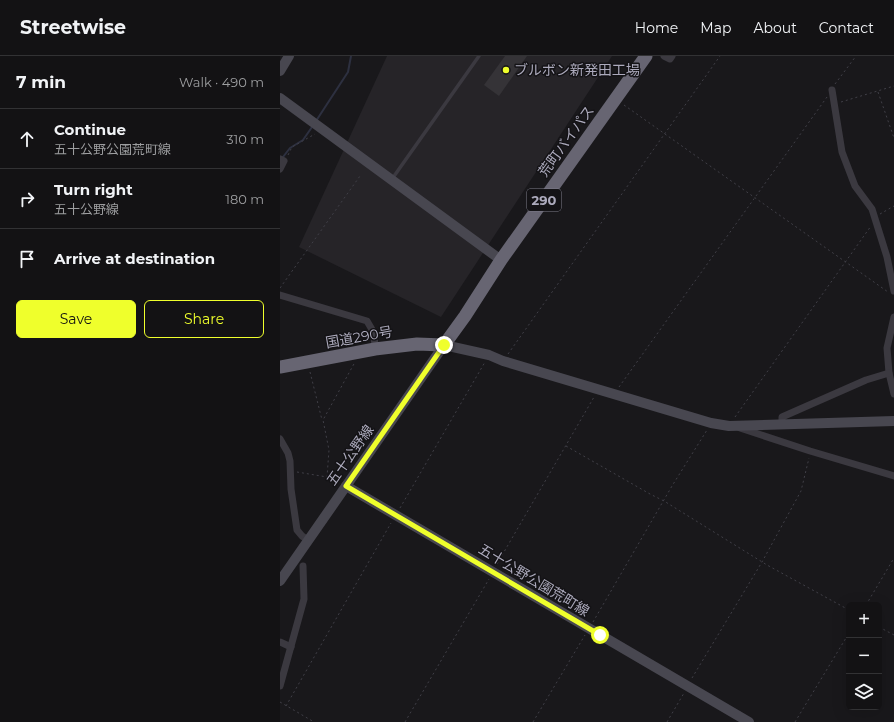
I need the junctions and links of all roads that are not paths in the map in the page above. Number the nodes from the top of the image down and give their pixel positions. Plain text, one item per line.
1 (289, 56) edge
2 (479, 56) edge
3 (646, 56) edge
4 (664, 56) edge
5 (672, 56) edge
6 (280, 71) edge
7 (832, 90) road end
8 (280, 98) edge
9 (282, 160) edge
10 (280, 169) edge
11 (391, 180) junction
12 (501, 260) junction
13 (891, 292) edge
14 (280, 295) edge
15 (894, 317) edge
16 (444, 345) junction
17 (376, 349) junction
18 (280, 367) edge
19 (889, 373) junction
20 (894, 394) edge
21 (894, 421) edge
22 (782, 424) junction
23 (731, 426) junction
24 (280, 439) edge
25 (894, 476) edge
26 (346, 486) junction
27 (308, 540) junction
28 (303, 566) dead end
29 (280, 581) edge
30 (280, 642) edge
31 (291, 647) junction
32 (280, 686) edge
33 (749, 722) edge

1 - 6 street
2 - 11 lane
3 - 12 highway, 荒町バイパス / 290
4 - 5 street
7 - 13 street
8 - 11 street
9 - 10 street
11 - 12 street
12 - 16 highway, 荒町バイパス / 290
14 - 17 street
15 - 19 street
16 - 17 highway, 国道290号
16 - 23 street
16 - 26 street, 五十公野線
17 - 18 highway, 国道290号
19 - 20 street
19 - 22 street
21 - 22 street
22 - 23 street
23 - 25 street
24 - 27 street
26 - 27 street, 五十公野線
26 - 33 street, 五十公野公園荒町線
27 - 29 street, 五十公野線
28 - 31 street
30 - 31 street
31 - 32 street

